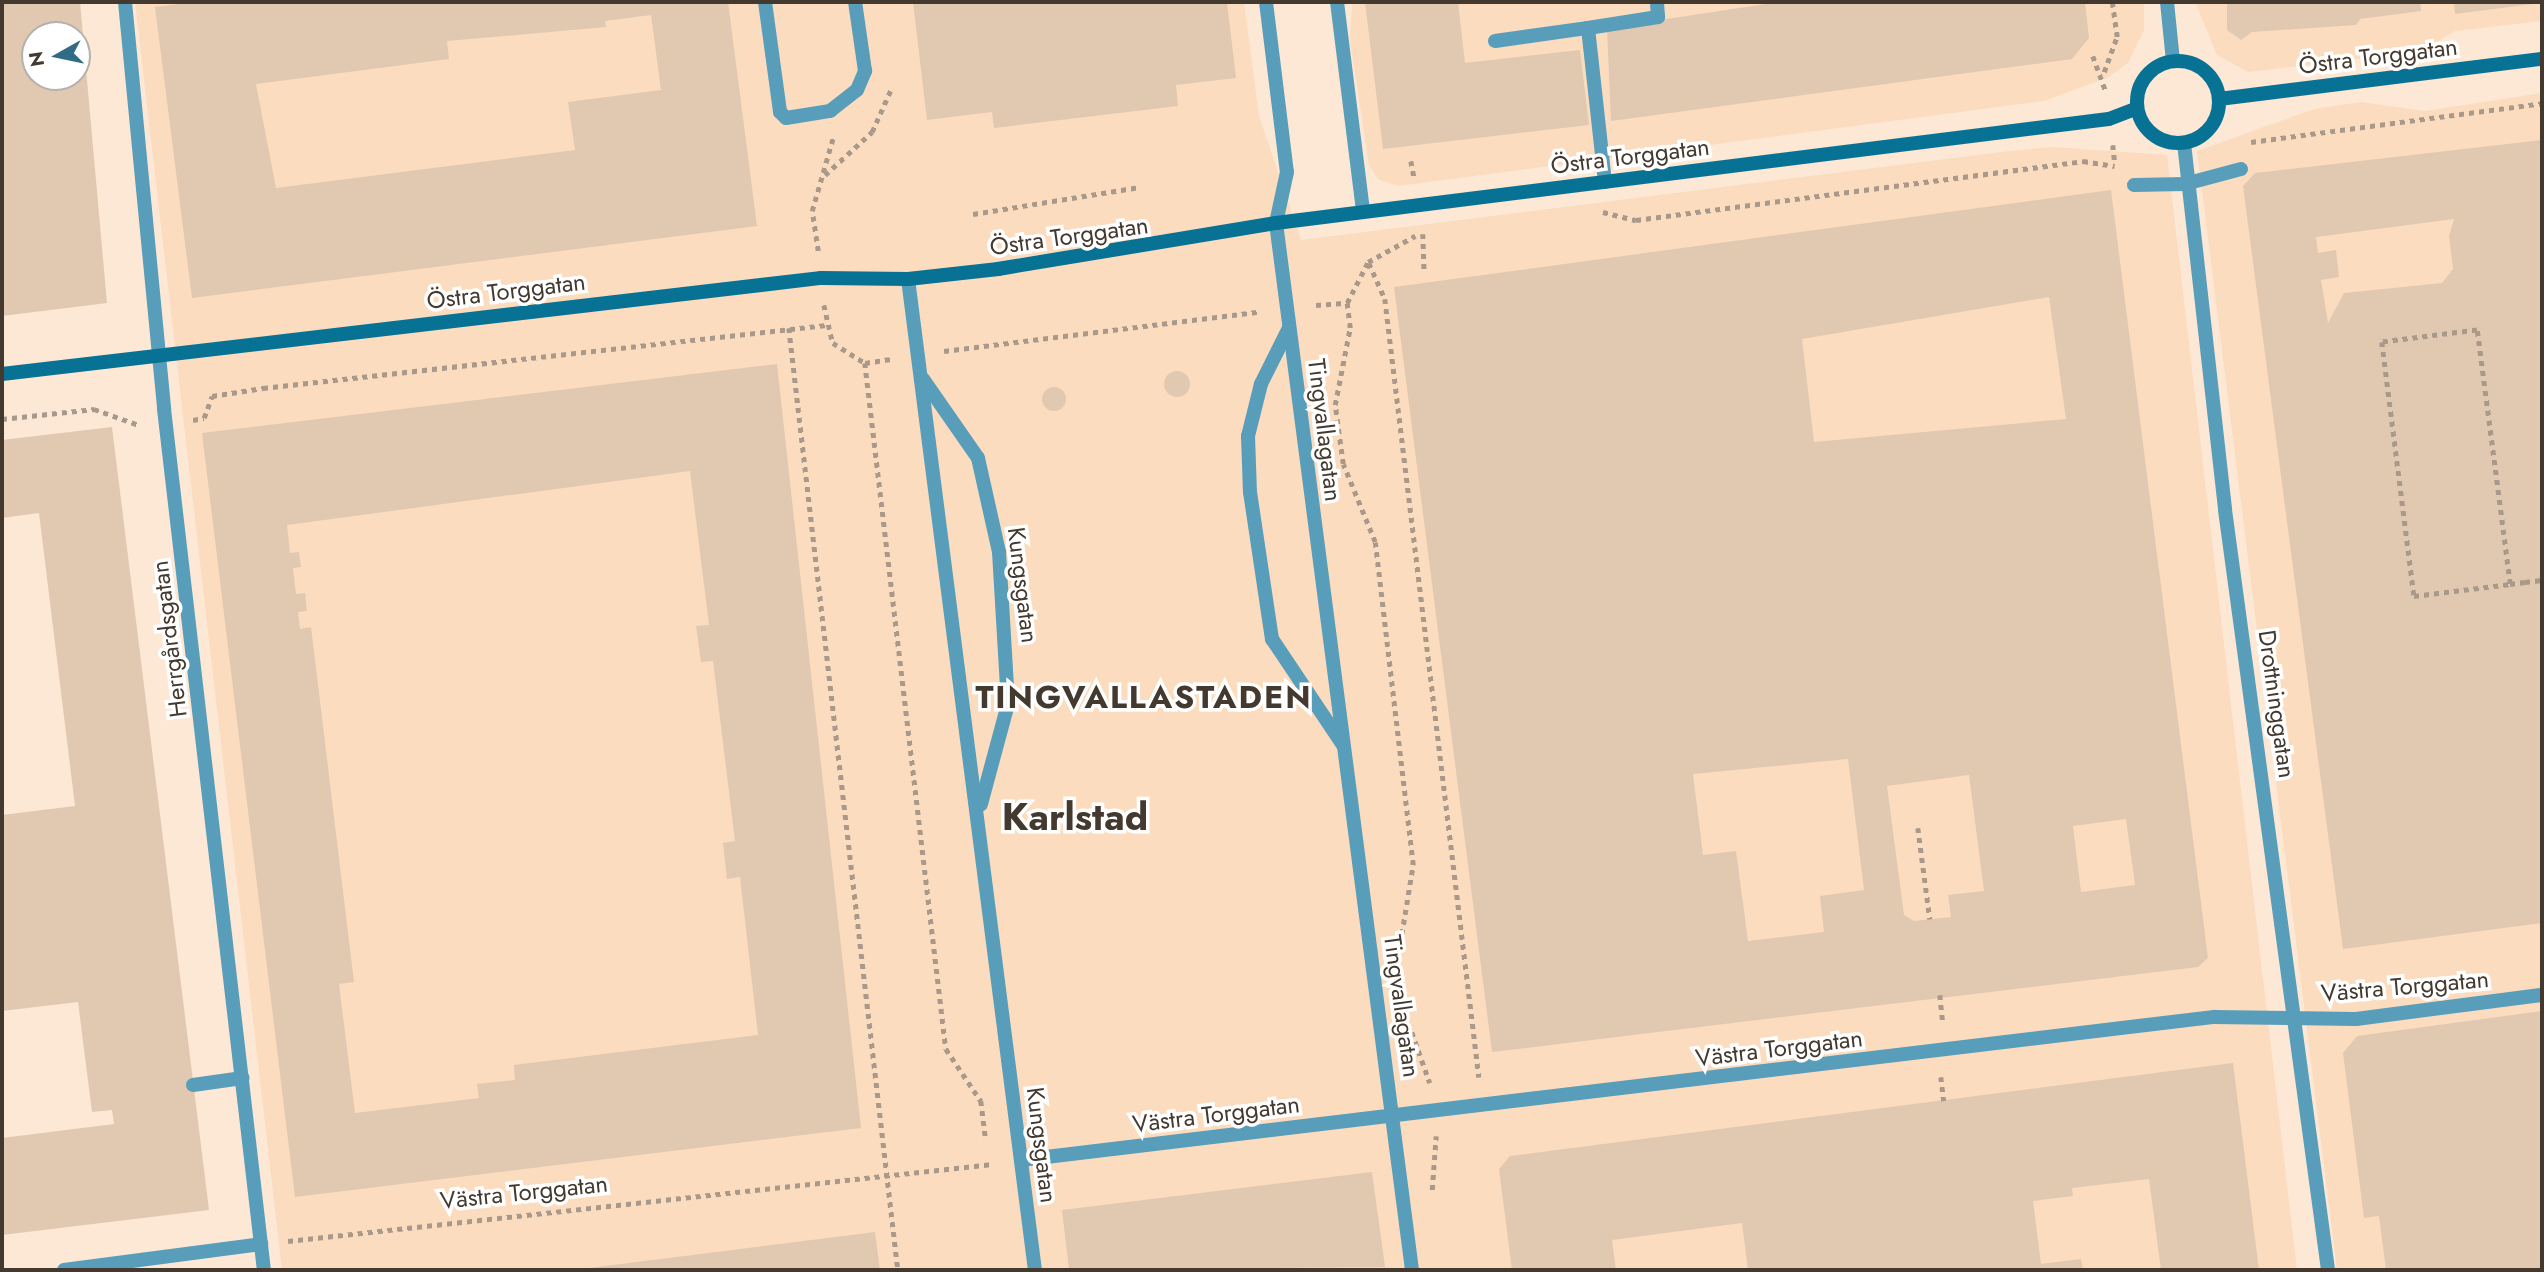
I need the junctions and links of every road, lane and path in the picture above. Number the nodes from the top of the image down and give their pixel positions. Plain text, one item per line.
1 (125, 2) edge
2 (765, 2) edge
3 (855, 2) edge
4 (1266, 2) edge
5 (1337, 2) edge
6 (1657, 2) edge
7 (2112, 2) edge
8 (2167, 2) edge
9 (1588, 28) junction
10 (1495, 41) dead end
11 (2093, 56) dead end
12 (2542, 59) edge
13 (2173, 61) junction
14 (2219, 99) junction
15 (2542, 103) edge
16 (2137, 108) junction
17 (830, 111) junction
18 (2183, 143) junction
19 (2241, 147) dead end
20 (2125, 167) dead end
21 (2241, 169) dead end
22 (822, 178) dead end
23 (1605, 182) junction
24 (2185, 184) junction
25 (2134, 185) dead end
26 (1140, 187) dead end
27 (1363, 211) junction
28 (1595, 211) dead end
29 (973, 214) dead end
30 (1276, 223) junction
31 (1436, 230) dead end
32 (1368, 262) junction
33 (908, 279) junction
34 (1347, 303) junction
35 (1287, 308) junction
36 (826, 325) dead end
37 (1289, 327) junction
38 (789, 328) junction
39 (918, 354) junction
40 (159, 355) junction
41 (2, 374) edge
42 (920, 375) junction
43 (2, 419) edge
44 (167, 424) junction
45 (2542, 580) edge
46 (2510, 584) junction
47 (1345, 748) junction
48 (979, 817) junction
49 (1918, 828) dead end
50 (1930, 919) dead end
51 (1399, 953) dead end
52 (2542, 995) edge
53 (2295, 1018) junction
54 (1409, 1026) dead end
55 (243, 1078) junction
56 (193, 1085) dead end
57 (1483, 1105) junction
58 (1434, 1111) junction
59 (1394, 1116) junction
60 (1021, 1160) junction
61 (886, 1175) junction
62 (261, 1244) junction
63 (64, 1270) edge
64 (264, 1270) edge
65 (898, 1270) edge
66 (1035, 1270) edge
67 (1412, 1270) edge
68 (2328, 1270) edge

1 - 40 street, Herrgårdsgatan
2 - 17 street
3 - 17 street
4 - 30 street, Tingvallagatan
5 - 27 street
6 - 9 street
7 - 11 path
8 - 13 street
9 - 10 street
9 - 23 street
12 - 14 street, Östra Torggatan
13 - 14 street
13 - 16 street
14 - 18 street
15 - 19 path
16 - 18 street
16 - 23 street, Östra Torggatan
17 - 22 path
18 - 24 street, Drottninggatan
20 - 28 path
21 - 24 street
23 - 27 street, Östra Torggatan
24 - 25 street
24 - 53 street, Drottninggatan
26 - 29 path
27 - 30 street, Östra Torggatan
30 - 33 street, Östra Torggatan
30 - 35 street, Tingvallagatan
31 - 32 path
32 - 34 path
32 - 57 path
33 - 39 street, Kungsgatan
33 - 40 street, Östra Torggatan
34 - 35 path
34 - 51 path
35 - 37 street, Tingvallagatan
35 - 39 path
36 - 38 path
37 - 47 street, Tingvallagatan
37 - 47 street, Tingvallagatan
38 - 44 path
38 - 61 path
39 - 42 street, Kungsgatan
39 - 61 path, Västra Torggatan
40 - 41 street, Östra Torggatan
40 - 44 street, Herrgårdsgatan
42 - 48 street, Kungsgatan
42 - 48 street, Kungsgatan
43 - 44 path
44 - 55 street, Herrgårdsgatan
45 - 46 path
46 - 46 path
47 - 59 street, Tingvallagatan
48 - 60 street, Kungsgatan
49 - 50 path
52 - 53 street, Västra Torggatan
53 - 57 street, Västra Torggatan
53 - 68 street, Drottninggatan
54 - 58 path
55 - 56 street
55 - 62 street, Herrgårdsgatan
57 - 58 street, Västra Torggatan
58 - 59 street, Västra Torggatan
59 - 60 street, Västra Torggatan
59 - 67 street, Tingvallagatan
60 - 66 street, Kungsgatan
61 - 62 path, Västra Torggatan
61 - 65 path
62 - 63 street
62 - 64 street, Herrgårdsgatan

